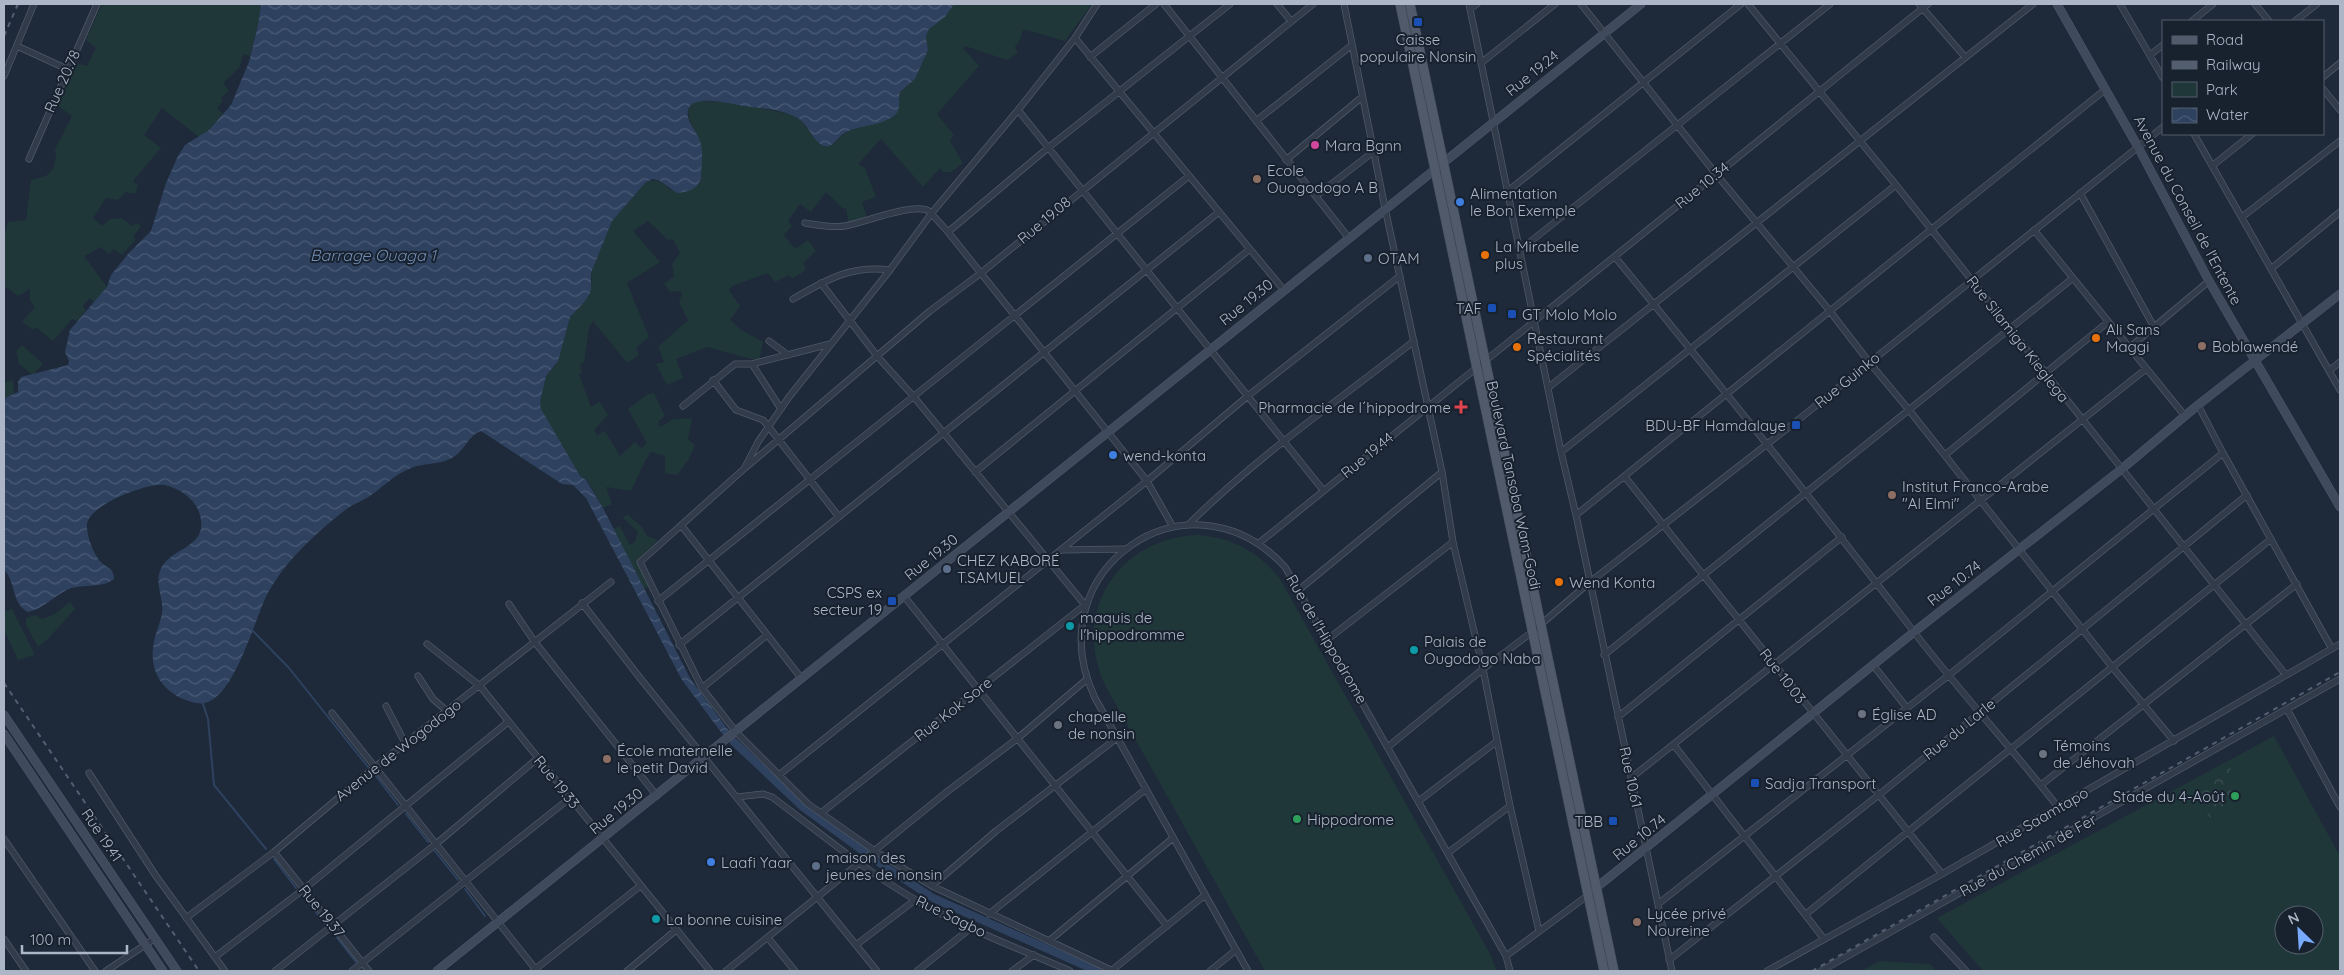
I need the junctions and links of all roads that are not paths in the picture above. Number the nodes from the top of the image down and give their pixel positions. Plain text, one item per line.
1 (34, 4) edge
2 (96, 4) edge
3 (1097, 4) edge
4 (1156, 4) edge
5 (1164, 4) edge
6 (1230, 4) edge
7 (1277, 4) edge
8 (1313, 4) edge
9 (1344, 4) edge
10 (1400, 4) edge
11 (1410, 4) edge
12 (1477, 4) edge
13 (1555, 4) edge
14 (1581, 4) edge
15 (1640, 4) edge
16 (1741, 4) edge
17 (1748, 4) edge
18 (1830, 4) edge
19 (1928, 4) edge
20 (2033, 4) edge
21 (2057, 4) edge
22 (2121, 4) edge
23 (2213, 4) edge
24 (2255, 4) edge
25 (2317, 4) edge
26 (1470, 6) edge
27 (1921, 6) edge
28 (2193, 20) edge
29 (2268, 20) edge
30 (2296, 20) edge
31 (1291, 21) junction
32 (1604, 33) junction
33 (1190, 35) junction
34 (1075, 38) junction
35 (1780, 44) junction
36 (1352, 45) junction
37 (17, 46) junction
38 (2162, 46) edge
39 (2150, 55) junction
40 (1090, 56) junction
41 (1965, 57) junction
42 (2340, 63) edge
43 (1481, 64) junction
44 (68, 69) junction
45 (2324, 75) edge
46 (4, 76) edge
47 (2162, 76) edge
48 (1223, 78) junction
49 (1643, 82) junction
50 (2106, 89) junction
51 (2324, 90) edge
52 (1119, 91) junction
53 (1820, 91) junction
54 (1362, 97) junction
55 (1018, 110) junction
56 (2340, 110) edge
57 (1256, 121) junction
58 (1493, 121) junction
59 (1677, 126) junction
60 (2162, 128) edge
61 (1153, 132) junction
62 (2195, 135) edge
63 (2251, 135) edge
64 (1858, 141) junction
65 (2340, 141) edge
66 (1049, 147) junction
67 (2138, 147) junction
68 (1373, 152) junction
69 (30, 159) dead end
70 (1286, 160) junction
71 (1443, 165) junction
72 (2212, 166) junction
73 (1435, 171) junction
74 (1716, 174) junction
75 (1189, 176) junction
76 (1896, 185) junction
77 (1082, 189) junction
78 (1508, 190) junction
79 (2080, 193) junction
80 (1316, 196) junction
81 (1385, 208) junction
82 (1219, 212) junction
83 (2340, 212) edge
84 (931, 214) junction
85 (2242, 217) junction
86 (805, 223) dead end
87 (1756, 223) junction
88 (1932, 230) junction
89 (2034, 230) junction
90 (948, 232) junction
91 (1118, 233) junction
92 (1348, 237) junction
93 (1250, 249) junction
94 (1521, 249) junction
95 (1615, 256) junction
96 (1792, 267) junction
97 (2272, 268) junction
98 (1147, 269) junction
99 (890, 270) junction
100 (981, 273) junction
101 (1400, 276) junction
102 (2074, 278) junction
103 (1971, 279) junction
104 (2209, 281) junction
105 (821, 283) junction
106 (1283, 289) junction
107 (2340, 294) edge
108 (793, 299) dead end
109 (1654, 304) junction
110 (1177, 307) junction
111 (1829, 310) junction
112 (1014, 315) junction
113 (849, 320) junction
114 (1535, 322) junction
115 (2108, 322) junction
116 (2303, 325) junction
117 (2154, 327) junction
118 (2010, 329) junction
119 (769, 341) dead end
120 (1414, 341) junction
121 (830, 344) junction
122 (1211, 348) junction
123 (2129, 348) junction
124 (1690, 350) junction
125 (1044, 352) junction
126 (788, 355) junction
127 (877, 356) junction
128 (1484, 360) junction
129 (1869, 362) junction
130 (2255, 362) junction
131 (2340, 362) edge
132 (752, 364) junction
133 (1475, 368) junction
134 (2146, 369) junction
135 (2329, 371) junction
136 (2046, 373) junction
137 (713, 380) junction
138 (1549, 387) junction
139 (1075, 390) junction
140 (2340, 390) edge
141 (1249, 395) junction
142 (1726, 395) junction
143 (914, 397) junction
144 (2198, 405) junction
145 (683, 406) dead end
146 (1427, 406) junction
147 (781, 409) junction
148 (1909, 410) junction
149 (2185, 416) junction
150 (2083, 419) junction
151 (768, 426) junction
152 (1108, 431) junction
153 (943, 433) junction
154 (779, 440) junction
155 (1285, 442) junction
156 (1767, 443) junction
157 (1561, 452) junction
158 (2223, 454) junction
159 (1945, 455) junction
160 (745, 468) junction
161 (2122, 468) junction
162 (975, 472) junction
163 (1442, 472) junction
164 (1625, 477) junction
165 (810, 480) junction
166 (1147, 481) junction
167 (1323, 490) junction
168 (1806, 492) junction
169 (2247, 495) junction
170 (1981, 501) junction
171 (2340, 507) edge
172 (2155, 508) junction
173 (1008, 512) junction
174 (1576, 515) junction
175 (839, 517) junction
176 (681, 525) junction
177 (1188, 525) junction
178 (1664, 525) junction
179 (1173, 527) junction
180 (1842, 537) junction
181 (2271, 539) junction
182 (1453, 542) junction
183 (1258, 543) junction
184 (2184, 545) junction
185 (1125, 549) junction
186 (1061, 550) junction
187 (2019, 550) junction
188 (1048, 560) junction
189 (708, 561) junction
190 (1704, 575) junction
191 (611, 582) dead end
192 (1590, 582) junction
193 (1878, 583) junction
194 (2297, 584) junction
195 (2214, 585) junction
196 (1300, 589) junction
197 (2052, 590) junction
198 (904, 596) junction
199 (738, 598) junction
200 (658, 601) junction
201 (582, 603) junction
202 (510, 604) dead end
203 (1085, 605) junction
204 (1740, 620) junction
205 (2244, 623) junction
206 (1540, 624) junction
207 (2084, 629) junction
208 (1532, 632) junction
209 (1914, 632) junction
210 (767, 635) junction
211 (1328, 639) junction
212 (534, 641) junction
213 (427, 644) dead end
214 (943, 644) junction
215 (2340, 644) edge
216 (679, 645) junction
217 (2332, 649) junction
218 (1604, 655) junction
219 (1775, 664) junction
220 (1873, 665) junction
221 (2113, 668) junction
222 (1483, 669) junction
223 (1949, 675) junction
224 (2286, 675) junction
225 (418, 676) dead end
226 (802, 679) junction
227 (2340, 679) edge
228 (1086, 680) junction
229 (480, 686) junction
230 (702, 688) junction
231 (978, 689) junction
232 (2144, 705) junction
233 (386, 706) dead end
234 (1906, 708) junction
235 (2286, 709) junction
236 (447, 711) junction
237 (332, 712) dead end
238 (1980, 712) junction
239 (1813, 714) junction
240 (4, 715) edge
241 (1618, 717) junction
242 (508, 722) junction
243 (736, 732) junction
244 (4, 734) edge
245 (1018, 738) junction
246 (1117, 738) junction
247 (2174, 741) junction
248 (1496, 742) junction
249 (405, 743) junction
250 (1674, 745) junction
251 (1389, 746) junction
252 (2011, 747) junction
253 (1847, 755) junction
254 (704, 756) junction
255 (538, 758) junction
256 (375, 767) junction
257 (89, 774) dead end
258 (779, 775) junction
259 (1631, 778) junction
260 (2041, 785) junction
261 (1056, 786) junction
262 (1146, 789) junction
263 (1880, 794) junction
264 (657, 796) junction
265 (737, 796) junction
266 (1712, 796) junction
267 (570, 798) junction
268 (1420, 800) junction
269 (406, 805) junction
270 (1510, 806) junction
271 (2058, 807) junction
272 (2340, 807) edge
273 (821, 813) junction
274 (1910, 831) junction
275 (1092, 832) junction
276 (1745, 836) junction
277 (1173, 838) junction
278 (4, 839) edge
279 (603, 839) junction
280 (436, 844) junction
281 (1647, 849) junction
282 (876, 851) junction
283 (274, 852) junction
284 (1449, 852) junction
285 (860, 863) junction
286 (1942, 874) junction
287 (1776, 876) junction
288 (1127, 877) junction
289 (466, 881) junction
290 (640, 886) junction
291 (932, 886) junction
292 (304, 889) junction
293 (1596, 889) junction
294 (1205, 894) junction
295 (1587, 896) junction
296 (818, 898) junction
297 (915, 900) junction
298 (1658, 904) junction
299 (989, 914) junction
300 (1806, 914) junction
301 (186, 918) junction
302 (498, 922) junction
303 (333, 926) junction
304 (1168, 926) junction
305 (972, 927) junction
306 (676, 930) junction
307 (1538, 931) junction
308 (768, 938) junction
309 (1934, 938) dead end
310 (4, 939) edge
311 (154, 939) junction
312 (1824, 939) junction
313 (1050, 940) junction
314 (145, 945) junction
315 (856, 945) junction
316 (1236, 950) junction
317 (1034, 955) junction
318 (1506, 956) junction
319 (215, 957) junction
320 (1669, 960) junction
321 (363, 963) junction
322 (26, 971) edge
323 (95, 971) edge
324 (106, 971) edge
325 (163, 971) edge
326 (177, 971) edge
327 (225, 971) edge
328 (275, 971) edge
329 (352, 971) edge
330 (369, 971) edge
331 (437, 971) edge
332 (535, 971) edge
333 (627, 971) edge
334 (710, 971) edge
335 (726, 971) edge
336 (795, 971) edge
337 (877, 971) edge
338 (917, 971) edge
339 (1012, 971) edge
340 (1070, 971) edge
341 (1112, 971) edge
342 (1210, 971) edge
343 (1248, 971) edge
344 (1510, 971) edge
345 (1604, 971) edge
346 (1614, 971) edge
347 (1672, 971) edge
348 (1767, 971) edge
349 (1821, 971) edge
350 (1966, 971) edge

1 - 37 street
2 - 44 street, Rue 20.78
3 - 34 street
4 - 40 street
5 - 33 street
6 - 33 street
7 - 31 street
8 - 31 street, Rue 19.08
9 - 36 street
10 - 73 main road, Boulevard Tansoba Wam-Godi
11 - 71 main road, Boulevard Tansoba Wam-Godi
12 - 26 street
13 - 43 street
14 - 32 street
15 - 32 street, Rue 19.24
16 - 49 street
17 - 35 street, Rue Silamiga Kieglega
18 - 35 street
19 - 27 street, Rue 10.34
20 - 41 street
21 - 50 street, Avenue du Conseil de l'Entente
22 - 39 street
23 - 28 street
24 - 29 street
25 - 30 street
26 - 43 street, Rue 10.61
27 - 41 street
27 - 53 street, Rue 10.34
31 - 48 street, Rue 19.08
32 - 49 street
32 - 58 street, Rue 19.24
33 - 48 street
33 - 52 street
34 - 40 street
34 - 55 street
35 - 53 street, Rue Silamiga Kieglega
35 - 59 street
36 - 54 street
36 - 57 street
37 - 44 street
37 - 46 street
38 - 39 street
39 - 47 street
40 - 52 street
41 - 64 street
42 - 45 street
43 - 58 street, Rue 10.61
44 - 69 street, Rue 20.78
48 - 57 street
48 - 61 street, Rue 19.08
49 - 59 street
49 - 78 street
50 - 67 street, Avenue du Conseil de l'Entente
50 - 88 street
51 - 56 street
52 - 61 street
52 - 66 street
53 - 64 street, Rue Silamiga Kieglega
53 - 74 street, Rue 10.34
54 - 68 street
54 - 70 street
55 - 66 street
55 - 84 street
57 - 70 street
58 - 71 street, Rue 19.24
58 - 78 street, Rue 10.61
59 - 74 street
59 - 94 street
60 - 67 street, Rue Guinko
61 - 75 street
61 - 77 street, Rue 19.08
62 - 72 street
63 - 72 street
64 - 76 street, Rue Silamiga Kieglega
64 - 87 street
65 - 85 street
66 - 77 street
66 - 90 street
67 - 79 street, Rue Guinko
67 - 104 street, Avenue du Conseil de l'Entente
68 - 80 street
68 - 81 street
70 - 80 street
71 - 73 street, Rue 19.30
71 - 128 main road, Boulevard Tansoba Wam-Godi
72 - 85 street
73 - 81 street, Rue 19.30
73 - 133 main road, Boulevard Tansoba Wam-Godi
74 - 87 street
74 - 95 street, Rue 10.34
75 - 82 street
75 - 91 street
76 - 88 street, Rue Silamiga Kieglega
76 - 96 street
77 - 91 street
77 - 100 street, Rue 19.08
78 - 94 street, Rue 10.61
79 - 89 street, Rue Guinko
79 - 117 street
80 - 92 street
81 - 92 street, Rue 19.30
81 - 101 street
82 - 93 street
82 - 98 street
83 - 97 street
84 - 86 street
84 - 90 street
84 - 99 street
85 - 97 street
87 - 96 street
87 - 109 street
88 - 103 street, Rue Silamiga Kieglega
88 - 111 street
89 - 102 street
89 - 103 street, Rue Guinko
90 - 100 street
91 - 98 street
91 - 112 street
92 - 106 street, Rue 19.30
93 - 106 street
93 - 110 street
94 - 114 street, Rue 10.61
95 - 109 street
95 - 114 street, Rue 10.34
96 - 111 street
96 - 124 street
97 - 116 street
98 - 110 street
98 - 125 street
99 - 105 street
99 - 113 street
100 - 112 street
100 - 127 street, Rue 19.08
101 - 120 street
101 - 141 street
102 - 115 street
102 - 118 street
103 - 118 street, Rue Silamiga Kieglega
103 - 129 street, Rue Guinko
104 - 117 street
104 - 130 street, Avenue du Conseil de l'Entente
105 - 108 street
105 - 113 street
106 - 122 street, Rue 19.30
107 - 116 street, Rue 10.74
109 - 124 street
109 - 138 street
110 - 122 street
110 - 139 street
111 - 129 street
111 - 142 street
112 - 125 street
112 - 143 street
113 - 121 street
113 - 127 street
114 - 128 street, Rue 10.34
114 - 138 street, Rue 10.61
115 - 123 street
115 - 136 street
116 - 130 street, Rue 10.74
116 - 135 street
117 - 123 street
118 - 136 street, Rue Silamiga Kieglega
118 - 148 street
119 - 126 street
120 - 146 street
120 - 155 street
121 - 126 street
121 - 147 street
122 - 141 street
122 - 152 street, Rue 19.30
123 - 134 street
124 - 142 street
124 - 157 street
125 - 139 street
125 - 153 street
126 - 132 street
127 - 143 street
127 - 154 street, Rue 19.08
128 - 133 street, Rue 10.34
128 - 206 main road, Boulevard Tansoba Wam-Godi
129 - 148 street
129 - 156 street, Rue Guinko
130 - 144 street, Rue 10.74
130 - 171 street, Avenue du Conseil de l'Entente
131 - 135 street
132 - 137 street
132 - 147 street
133 - 146 street, Rue 19.44
133 - 208 main road, Boulevard Tansoba Wam-Godi
134 - 149 street
134 - 150 street
135 - 140 street
136 - 150 street, Rue Silamiga Kieglega
136 - 159 street
137 - 145 street
137 - 151 street
138 - 157 street, Rue 10.61
139 - 152 street
139 - 162 street
141 - 155 street
141 - 166 street
142 - 156 street
142 - 164 street
143 - 153 street
143 - 165 street
144 - 149 street, Rue 10.74
144 - 158 street
146 - 163 street
146 - 167 street, Rue 19.44
147 - 151 street
148 - 159 street
148 - 168 street
149 - 161 street, Rue 10.74
150 - 161 street, Rue Silamiga Kieglega
150 - 170 street
151 - 154 street
151 - 160 street
152 - 166 street
152 - 173 street, Rue 19.30
153 - 162 street
153 - 175 street
154 - 160 street
154 - 165 street
155 - 167 street
155 - 177 street
156 - 168 street
156 - 178 street, Rue Guinko
157 - 174 street, Rue 10.61
158 - 169 street
158 - 172 street
159 - 170 street
160 - 176 street
161 - 172 street, Rue Silamiga Kieglega
161 - 187 street, Rue 10.74
162 - 173 street
163 - 182 street
163 - 196 street
164 - 174 street
164 - 178 street, Rue 10.03
165 - 175 street
165 - 189 street
166 - 179 street
166 - 186 street
167 - 183 street, Rue 19.44
168 - 180 street
168 - 190 street
169 - 181 street
169 - 184 street, Rue du Larle
170 - 187 street
170 - 193 street
172 - 184 street, Rue Silamiga Kieglega
172 - 197 street
173 - 188 street
173 - 198 street, Rue 19.30
174 - 192 street, Rue 10.61
175 - 199 street
176 - 189 street
176 - 200 street
177 - 179 street, Rue de l'Hippodrome
177 - 183 street, Rue de l'Hippodrome
178 - 190 street, Rue 10.03
178 - 192 street, Rue Guinko
179 - 185 street, Rue de l'Hippodrome
180 - 193 street
180 - 204 street
181 - 194 street
181 - 195 street
182 - 211 street
182 - 222 street
183 - 196 street, Rue de l'Hippodrome
184 - 195 street, Rue Silamiga Kieglega
184 - 207 street, Rue du Larle
185 - 186 street
185 - 203 street, Rue de l'Hippodrome
186 - 188 street
187 - 197 street
187 - 209 street, Rue 10.74
188 - 203 street
188 - 214 street
189 - 199 street
189 - 200 street
190 - 204 street, Rue 10.03
190 - 218 street
191 - 201 street, Avenue de Wogodogo
192 - 206 street, Rue Guinko
192 - 218 street, Rue 10.61
193 - 209 street
193 - 219 street
194 - 205 street
194 - 217 street
195 - 205 street, Rue Silamiga Kieglega
195 - 221 street
196 - 211 street, Rue de l'Hippodrome
197 - 207 street
197 - 223 street
198 - 214 street
198 - 226 street, Rue 19.30
199 - 210 street
199 - 216 street
200 - 216 street
201 - 212 street, Avenue de Wogodogo
201 - 254 street
202 - 212 street
203 - 228 street, Rue de l'Hippodrome
203 - 231 street, Rue Kok Sore
204 - 219 street, Rue 10.03
204 - 241 street
205 - 224 street, Rue Silamiga Kieglega
205 - 232 street
206 - 208 street, Rue Guinko
206 - 293 main road, Boulevard Tansoba Wam-Godi
207 - 221 street
207 - 238 street, Rue du Larle
208 - 222 street, Rue Guinko
208 - 295 main road, Boulevard Tansoba Wam-Godi
209 - 220 street, Rue 10.74
209 - 223 street
210 - 226 street
210 - 230 street
211 - 251 street, Rue de l'Hippodrome
212 - 229 street, Avenue de Wogodogo
212 - 264 street
213 - 229 street, Rue 19.33
214 - 231 street
214 - 258 street
215 - 217 street, Rue Saamtapo
216 - 230 street
217 - 224 street, Rue Saamtapo
218 - 241 street, Rue 10.61
219 - 239 street, Rue 10.03
219 - 250 street
220 - 234 street
220 - 239 street, Rue 10.74
221 - 232 street
221 - 252 street
222 - 248 street
222 - 251 street, Rue Guinko
223 - 234 street
223 - 238 street
224 - 247 street, Rue Saamtapo
225 - 236 street
226 - 243 street, Rue 19.30
227 - 235 street, Rue du Chemin de Fer
228 - 245 street
228 - 246 street, Rue de l'Hippodrome
229 - 236 street, Avenue de Wogodogo
229 - 242 street, Rue 19.33
230 - 243 street
231 - 245 street
231 - 273 street, Rue Kok Sore
232 - 247 street
232 - 260 street
233 - 249 street
234 - 253 street
235 - 272 street
235 - 349 street, Rue du Chemin de Fer
236 - 249 street, Avenue de Wogodogo
237 - 256 street
238 - 252 street
238 - 263 street, Rue du Larle
239 - 253 street, Rue 10.03
239 - 266 street, Rue 10.74
240 - 311 street, Rue 19.41
241 - 259 street, Rue 10.61
242 - 255 street, Rue 19.33
242 - 269 street
243 - 254 street, Rue 19.30
243 - 258 street
244 - 314 street, Rue 19.41
245 - 261 street
245 - 282 street
246 - 261 street
246 - 262 street, Rue de l'Hippodrome
247 - 271 street, Rue Saamtapo
248 - 268 street
248 - 270 street
249 - 256 street, Avenue de Wogodogo
250 - 259 street
250 - 266 street
251 - 268 street, Rue de l'Hippodrome
252 - 260 street
252 - 274 street
253 - 263 street, Rue 10.03
253 - 276 street
254 - 264 street, Rue 19.30
254 - 265 street
255 - 267 street, Rue 19.33
255 - 280 street
256 - 269 street
256 - 283 street, Avenue de Wogodogo
257 - 301 street
258 - 273 street
259 - 281 street, Rue 10.61
260 - 271 street
261 - 275 street
261 - 291 street
262 - 275 street
262 - 277 street, Rue de l'Hippodrome
263 - 274 street, Rue 10.03
263 - 287 street, Rue du Larle
264 - 279 street, Rue 19.30
265 - 285 street, Rue Sagbo
265 - 296 street
266 - 276 street
266 - 281 street, Rue 10.74
267 - 279 street, Rue 19.33
267 - 289 street
268 - 284 street, Rue de l'Hippodrome
269 - 280 street
269 - 292 street
270 - 284 street
270 - 307 street
271 - 286 street, Rue Saamtapo
273 - 282 street
274 - 286 street, Rue 10.03
274 - 300 street
275 - 288 street
275 - 299 street
276 - 287 street
276 - 298 street
277 - 288 street
277 - 294 street, Rue de l'Hippodrome
278 - 323 street
279 - 290 street, Rue 19.33
279 - 302 street, Rue 19.30
280 - 289 street
280 - 303 street
281 - 293 street, Rue 10.74
281 - 298 street, Rue 10.61
282 - 285 street
282 - 291 street
283 - 292 street, Rue 19.37
283 - 301 street, Avenue de Wogodogo
284 - 318 street, Rue de l'Hippodrome
285 - 296 street
285 - 297 street, Rue Sagbo
286 - 312 street, Rue Saamtapo
287 - 300 street
287 - 320 street, Rue du Larle
288 - 304 street
288 - 313 street
289 - 302 street
289 - 321 street
290 - 306 street, Rue 19.33
290 - 332 street
291 - 299 street
292 - 303 street, Rue 19.37
292 - 319 street
293 - 295 street, Rue 10.74
293 - 346 main road, Boulevard Tansoba Wam-Godi
294 - 304 street
294 - 316 street, Rue de l'Hippodrome
295 - 307 street
295 - 345 main road, Boulevard Tansoba Wam-Godi
296 - 308 street
296 - 315 street
297 - 305 street, Rue Sagbo
297 - 315 street
298 - 320 street, Rue 10.61
299 - 313 street
300 - 312 street
301 - 319 street
302 - 331 street, Rue 19.30
302 - 332 street
303 - 321 street, Rue 19.37
303 - 328 street
304 - 341 street
305 - 317 street, Rue Sagbo
305 - 338 street
306 - 333 street
306 - 334 street, Rue 19.33
307 - 318 street
308 - 335 street
308 - 336 street
309 - 350 street
310 - 322 street
311 - 314 street
311 - 326 street, Rue 19.41
312 - 348 street, Rue Saamtapo
313 - 341 street
314 - 324 street
314 - 325 street, Rue 19.41
315 - 337 street
316 - 342 street
316 - 343 street, Rue de l'Hippodrome
317 - 339 street
317 - 340 street, Rue Sagbo
318 - 344 street, Rue de l'Hippodrome
319 - 327 street
320 - 347 street, Rue 10.61
321 - 329 street
321 - 330 street, Rue 19.37

